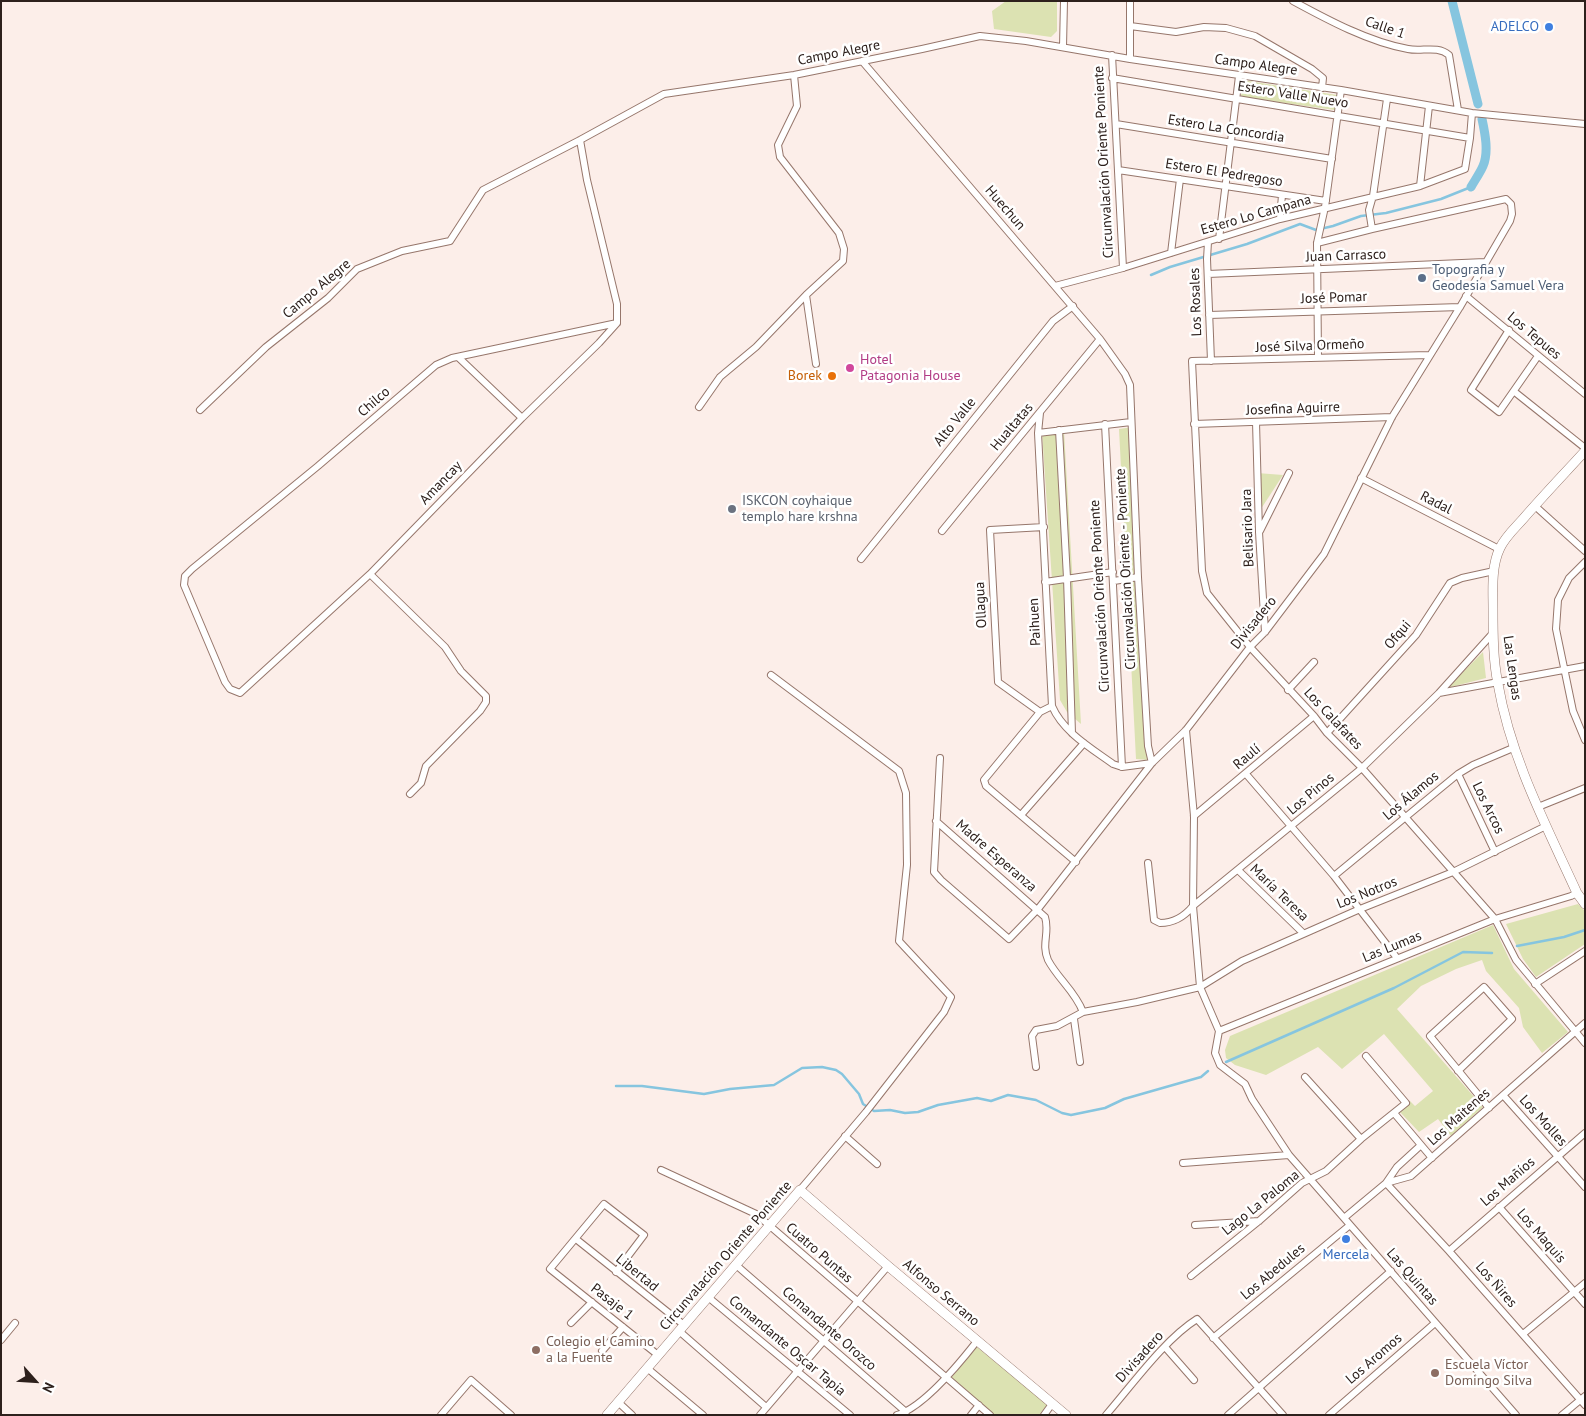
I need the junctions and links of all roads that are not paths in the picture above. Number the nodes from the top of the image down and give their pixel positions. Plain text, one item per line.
1 (1064, 1) edge
2 (1130, 1) edge
3 (1293, 1) edge
4 (1130, 26) junction
5 (1063, 47) junction
6 (1112, 55) junction
7 (1130, 59) junction
8 (862, 61) junction
9 (794, 75) junction
10 (1239, 76) junction
11 (1112, 78) junction
12 (1322, 88) junction
13 (1340, 90) junction
14 (1236, 99) junction
15 (1387, 99) junction
16 (1428, 106) junction
17 (1458, 110) junction
18 (1472, 113) junction
19 (1338, 114) junction
20 (1383, 122) junction
21 (1116, 124) junction
22 (1585, 124) edge
23 (1427, 129) junction
24 (1470, 138) junction
25 (580, 140) junction
26 (1231, 142) junction
27 (1332, 159) junction
28 (1118, 170) junction
29 (1180, 179) junction
30 (1225, 186) junction
31 (1420, 186) junction
32 (1282, 195) junction
33 (1373, 196) junction
34 (1325, 204) junction
35 (1280, 219) junction
36 (1372, 229) junction
37 (1219, 239) junction
38 (1317, 240) junction
39 (1208, 244) junction
40 (1171, 253) junction
41 (1485, 262) junction
42 (1124, 268) junction
43 (1316, 270) junction
44 (1208, 274) junction
45 (1055, 286) junction
46 (806, 295) junction
47 (1466, 296) junction
48 (1073, 306) junction
49 (1460, 307) junction
50 (1317, 311) junction
51 (1210, 315) junction
52 (616, 323) junction
53 (1509, 330) junction
54 (1100, 339) junction
55 (1429, 355) junction
56 (1538, 356) junction
57 (458, 357) junction
58 (1318, 358) junction
59 (1192, 361) joint
60 (1211, 361) junction
61 (816, 364) dead end
62 (1125, 374) joint
63 (1516, 393) dead end
64 (1585, 394) edge
65 (699, 406) dead end
66 (200, 410) dead end
67 (1040, 413) junction
68 (1392, 417) junction
69 (522, 418) junction
70 (1131, 422) junction
71 (1256, 422) junction
72 (1105, 424) junction
73 (1194, 424) junction
74 (1059, 430) junction
75 (1038, 433) junction
76 (1585, 450) edge
77 (1290, 473) dead end
78 (1361, 478) junction
79 (1535, 506) junction
80 (1044, 528) junction
81 (942, 531) dead end
82 (1259, 532) junction
83 (1499, 549) junction
84 (1585, 551) edge
85 (860, 559) dead end
86 (1585, 562) edge
87 (1494, 571) junction
88 (1113, 572) junction
89 (370, 574) junction
90 (185, 576) joint
91 (1138, 577) junction
92 (1067, 578) junction
93 (1114, 581) junction
94 (1045, 582) junction
95 (1266, 632) junction
96 (1493, 632) junction
97 (1250, 647) junction
98 (1314, 662) dead end
99 (1585, 666) edge
100 (1564, 671) junction
101 (771, 675) dead end
102 (1497, 684) junction
103 (1288, 690) junction
104 (1439, 693) junction
105 (1052, 706) junction
106 (1040, 712) junction
107 (1314, 716) junction
108 (1186, 730) junction
109 (1072, 733) junction
110 (1327, 733) junction
111 (1585, 740) edge
112 (1084, 743) junction
113 (1513, 748) junction
114 (940, 758) dead end
115 (1152, 764) junction
116 (1122, 766) junction
117 (1362, 768) junction
118 (1246, 774) junction
119 (1458, 774) junction
120 (1585, 788) edge
121 (410, 794) dead end
122 (1538, 807) junction
123 (1022, 815) junction
124 (1194, 816) junction
125 (1405, 818) junction
126 (936, 821) junction
127 (1546, 826) junction
128 (1291, 827) junction
129 (1495, 852) junction
130 (1076, 862) junction
131 (1148, 863) dead end
132 (1238, 870) junction
133 (1453, 872) junction
134 (1334, 876) junction
135 (1577, 893) junction
136 (1585, 904) edge
137 (1193, 906) junction
138 (1360, 909) junction
139 (1038, 910) junction
140 (1495, 919) junction
141 (1303, 933) junction
142 (1585, 951) edge
143 (1397, 958) junction
144 (1534, 984) junction
145 (1200, 987) junction
146 (1084, 1012) junction
147 (1074, 1019) junction
148 (1585, 1023) edge
149 (1219, 1031) junction
150 (1575, 1032) junction
151 (1585, 1043) edge
152 (1366, 1056) dead end
153 (1080, 1062) dead end
154 (1036, 1067) dead end
155 (1458, 1071) junction
156 (1305, 1077) dead end
157 (1503, 1095) junction
158 (1489, 1108) junction
159 (1394, 1113) junction
160 (1585, 1133) edge
161 (845, 1136) junction
162 (1361, 1139) junction
163 (1422, 1146) junction
164 (1289, 1155) junction
165 (1557, 1156) junction
166 (1432, 1158) junction
167 (1183, 1163) dead end
168 (877, 1164) dead end
169 (661, 1170) dead end
170 (1310, 1179) junction
171 (1386, 1184) junction
172 (1585, 1187) edge
173 (800, 1190) junction
174 (1499, 1207) junction
175 (1344, 1218) junction
176 (1259, 1221) junction
177 (1195, 1225) dead end
178 (1350, 1225) junction
179 (769, 1226) junction
180 (576, 1239) junction
181 (1449, 1250) junction
182 (736, 1265) junction
183 (888, 1266) junction
184 (1390, 1271) junction
185 (616, 1272) junction
186 (1191, 1276) dead end
187 (1585, 1283) edge
188 (1574, 1292) junction
189 (708, 1297) junction
190 (592, 1302) junction
191 (857, 1302) junction
192 (1585, 1304) edge
193 (15, 1323) dead end
194 (571, 1323) dead end
195 (1435, 1323) junction
196 (624, 1327) junction
197 (682, 1328) junction
198 (1523, 1334) junction
199 (1213, 1338) junction
200 (1, 1340) edge
201 (824, 1341) junction
202 (977, 1342) junction
203 (1164, 1347) junction
204 (602, 1351) dead end
205 (658, 1355) junction
206 (647, 1368) junction
207 (797, 1372) junction
208 (947, 1378) junction
209 (1194, 1380) dead end
210 (1258, 1388) junction
211 (1583, 1400) edge
212 (618, 1402) junction
213 (1052, 1404) junction
214 (979, 1405) junction
215 (766, 1407) junction
216 (906, 1412) junction
217 (445, 1413) edge
218 (511, 1415) edge
219 (607, 1415) edge
220 (632, 1415) edge
221 (703, 1415) edge
222 (760, 1415) edge
223 (850, 1415) edge
224 (896, 1415) edge
225 (971, 1415) edge
226 (990, 1415) edge
227 (1044, 1415) edge
228 (1066, 1415) edge
229 (1106, 1415) edge
230 (1228, 1415) edge
231 (1283, 1415) edge
232 (1329, 1415) edge
233 (1516, 1415) edge
234 (1562, 1415) edge

1 - 5 street
2 - 4 street
3 - 17 street, Calle 1
4 - 7 street
4 - 12 street
5 - 6 street, Campo Alegre
5 - 8 street, Campo Alegre
6 - 7 street, Campo Alegre
6 - 11 street, Circunvalación Oriente Poniente
7 - 10 street, Campo Alegre
8 - 9 street, Campo Alegre
8 - 45 street, Huechun
9 - 25 street, Campo Alegre
9 - 46 street
10 - 12 street, Campo Alegre
10 - 14 street
11 - 14 street, Estero Valle Nuevo
11 - 21 street, Circunvalación Oriente Poniente
12 - 13 street, Campo Alegre
13 - 15 street, Campo Alegre
13 - 19 street
14 - 19 street, Estero Valle Nuevo
14 - 26 street
15 - 16 street, Campo Alegre
15 - 20 street
16 - 17 street, Campo Alegre
16 - 23 street
17 - 18 street, Campo Alegre
18 - 22 street, Campo Alegre
18 - 24 street
19 - 20 street, Estero Valle Nuevo
19 - 27 street
20 - 23 street, Estero Valle Nuevo
20 - 33 street
21 - 26 street, Estero La Concordia
21 - 28 street, Circunvalación Oriente Poniente
23 - 24 street, Estero Valle Nuevo
23 - 31 street
24 - 31 street, Estero Lo Campana
25 - 52 street
25 - 66 street, Campo Alegre
26 - 27 street, Estero La Concordia
26 - 30 street
27 - 34 street
28 - 29 street, Estero El Pedregoso
28 - 42 street, Circunvalación Oriente Poniente
29 - 30 street, Estero El Pedregoso
29 - 40 street
30 - 32 street, Estero El Pedregoso
30 - 37 street
31 - 33 street, Estero Lo Campana
32 - 34 street, Estero El Pedregoso
32 - 35 street
33 - 34 street, Estero Lo Campana
33 - 36 street
34 - 35 street, Estero Lo Campana
34 - 38 street
35 - 37 street, Estero Lo Campana
36 - 38 street
36 - 41 street, Divisadero
37 - 39 street, Estero Lo Campana
38 - 43 street
39 - 40 street, Estero Lo Campana
39 - 44 street, Los Rosales
40 - 42 street, Estero Lo Campana
41 - 43 street, Juan Carrasco
41 - 47 street, Divisadero
42 - 45 street, Estero Lo Campana
43 - 44 street, Juan Carrasco
43 - 50 street
44 - 51 street, Los Rosales
45 - 48 street, Huechun
46 - 61 street
46 - 65 street
47 - 49 street, Divisadero
47 - 53 street, Los Tepues
48 - 54 street, Huechun
48 - 85 street, Alto Valle
49 - 50 street, José Pomar
49 - 55 street, Divisadero
50 - 51 street, José Pomar
50 - 58 street
51 - 60 street, Los Rosales
52 - 57 street, Chilco
52 - 69 street, Amancay
53 - 56 street, Los Tepues
53 - 56 street
54 - 62 street, Huechun
54 - 67 street, Hualtatas
55 - 58 street, José Silva Ormeño
55 - 68 street, Divisadero
56 - 64 street, Los Tepues
57 - 69 street
57 - 90 street, Chilco
58 - 60 street, José Silva Ormeño
59 - 60 street, José Silva Ormeño
59 - 73 street, Los Calafates
62 - 70 street, Circunvalación Oriente - Poniente
63 - 76 street
67 - 75 street, Paihuen
67 - 81 street, Hualtatas
68 - 71 street, Josefina Aguirre
68 - 78 street, Divisadero
69 - 89 street, Amancay
70 - 72 street
70 - 91 street, Circunvalación Oriente - Poniente
71 - 73 street, Josefina Aguirre
71 - 82 street, Belisario Jara
72 - 74 street
72 - 88 street, Circunvalación Oriente Poniente
73 - 97 street, Los Calafates
74 - 75 street
74 - 92 street
75 - 80 street, Paihuen
76 - 79 street, Las Lengas
77 - 82 street
78 - 83 street, Radal
78 - 95 street, Divisadero
79 - 83 street, Las Lengas
79 - 84 street
80 - 94 street, Paihuen
80 - 106 street, Ollagua
82 - 95 street, Belisario Jara
83 - 87 street, Las Lengas
86 - 100 street
87 - 96 street, Las Lengas
87 - 110 street, Ofqui
88 - 92 street
88 - 93 street, Circunvalación Oriente Poniente
89 - 90 street, Amancay
89 - 121 street
91 - 93 street
91 - 115 street, Circunvalación Oriente - Poniente
92 - 94 street
92 - 109 street
93 - 116 street, Circunvalación Oriente Poniente
94 - 105 street, Paihuen
95 - 97 street, Divisadero
96 - 102 street, Las Lengas
96 - 104 street, Los Pinos
97 - 103 street, Los Calafates
97 - 108 street, Divisadero
98 - 103 street
99 - 100 street
100 - 102 street
100 - 111 street
101 - 161 street, Circunvalación Oriente Poniente
102 - 104 street
102 - 113 street, Las Lengas
103 - 107 street, Los Calafates
104 - 117 street, Los Pinos
105 - 106 street
105 - 109 street
106 - 123 street
107 - 110 street, Los Calafates
107 - 118 street, Raulí
108 - 115 street
108 - 124 street
109 - 112 street
110 - 117 street, Los Calafates
112 - 116 street
112 - 123 street
113 - 119 street, Los Álamos
113 - 122 street, Las Lengas
114 - 126 street
115 - 116 street
115 - 130 street
117 - 125 street, Los Calafates
117 - 128 street, Los Pinos
118 - 124 street, Raulí
118 - 128 street
119 - 125 street, Los Álamos
119 - 129 street, Los Arcos
120 - 122 street
122 - 127 street, Las Lengas
123 - 130 street
124 - 137 street
125 - 133 street, Los Calafates
125 - 134 street, Los Álamos
126 - 139 street, Madre Esperanza
126 - 139 street
127 - 129 street, Los Notros
127 - 135 street, Las Lengas
128 - 132 street, Los Pinos
128 - 134 street
129 - 133 street, Los Notros
130 - 139 street
131 - 137 street, Los Pinos
132 - 137 street, Los Pinos
132 - 141 street, María Teresa
133 - 138 street, Los Notros
133 - 140 street, Los Calafates
134 - 138 street
135 - 136 street, Las Lengas
135 - 140 street, Las Lumas
137 - 145 street
138 - 141 street, Los Notros
138 - 143 street
139 - 146 street
140 - 143 street, Las Lumas
140 - 144 street, Los Calafates
141 - 145 street, Los Notros
142 - 144 street
143 - 149 street, Las Lumas
144 - 150 street, Los Calafates
145 - 146 street, Los Notros
145 - 149 street
146 - 147 street
147 - 153 street
147 - 154 street
148 - 150 street, Los Maitenes
149 - 164 street, Las Quintas
150 - 151 street, Los Calafates
150 - 157 street, Los Maitenes
152 - 159 street
155 - 155 street
155 - 158 street
156 - 162 street
157 - 158 street, Los Maitenes
157 - 165 street, Los Molles
158 - 166 street, Los Maitenes
159 - 162 street, Lago La Paloma
159 - 163 street
160 - 165 street, Los Mañíos
161 - 168 street
161 - 173 street, Circunvalación Oriente Poniente
162 - 170 street, Lago La Paloma
163 - 166 street
163 - 171 street
164 - 167 street
164 - 170 street, Las Quintas
165 - 172 street, Los Molles
165 - 174 street, Los Mañíos
166 - 171 street, Los Maitenes
169 - 179 street, Cuatro Puntas
170 - 175 street, Las Quintas
170 - 176 street, Lago La Paloma
171 - 175 street, Los Maitenes
171 - 181 street, Los Ñires
173 - 179 street, Circunvalación Oriente Poniente
173 - 183 street, Alfonso Serrano
174 - 181 street, Los Mañíos
174 - 188 street, Los Maquis
175 - 178 street, Las Quintas
176 - 177 street
176 - 186 street, Lago La Paloma
178 - 184 street, Las Quintas
178 - 199 street, Los Abedules
179 - 182 street, Circunvalación Oriente Poniente
179 - 191 street, Cuatro Puntas
180 - 185 street, Libertad
180 - 185 street
180 - 190 street, Pasaje 1
181 - 198 street, Los Ñires
182 - 189 street, Circunvalación Oriente Poniente
182 - 201 street, Comandante Orozco
183 - 191 street
183 - 202 street, Alfonso Serrano
184 - 195 street, Las Quintas
184 - 210 street
185 - 197 street, Libertad
187 - 188 street
188 - 192 street, Los Maquis
188 - 198 street
189 - 197 street, Circunvalación Oriente Poniente
189 - 207 street, Comandante Oscar Tapia
190 - 194 street
190 - 196 street, Pasaje 1
191 - 201 street
191 - 208 street, Cuatro Puntas
193 - 200 street
195 - 232 street, Los Aromos
195 - 233 street, Las Quintas
196 - 204 street
196 - 205 street, Pasaje 1
197 - 205 street, Circunvalación Oriente Poniente
197 - 215 street, Libertad
198 - 211 street, Los Ñires
199 - 203 street, Divisadero
199 - 210 street
201 - 207 street
201 - 216 street, Comandante Orozco
202 - 208 street
202 - 213 street, Alfonso Serrano
203 - 209 street
203 - 229 street, Divisadero
205 - 206 street, Circunvalación Oriente Poniente
206 - 212 street, Circunvalación Oriente Poniente
206 - 221 street
207 - 215 street
207 - 223 street, Comandante Oscar Tapia
208 - 214 street, Cuatro Puntas
208 - 216 street
210 - 230 street
210 - 231 street
211 - 234 street
212 - 219 street, Circunvalación Oriente Poniente
212 - 220 street
213 - 227 street
213 - 228 street, Alfonso Serrano
214 - 225 street
214 - 226 street, Cuatro Puntas
215 - 222 street
216 - 224 street
217 - 218 street

